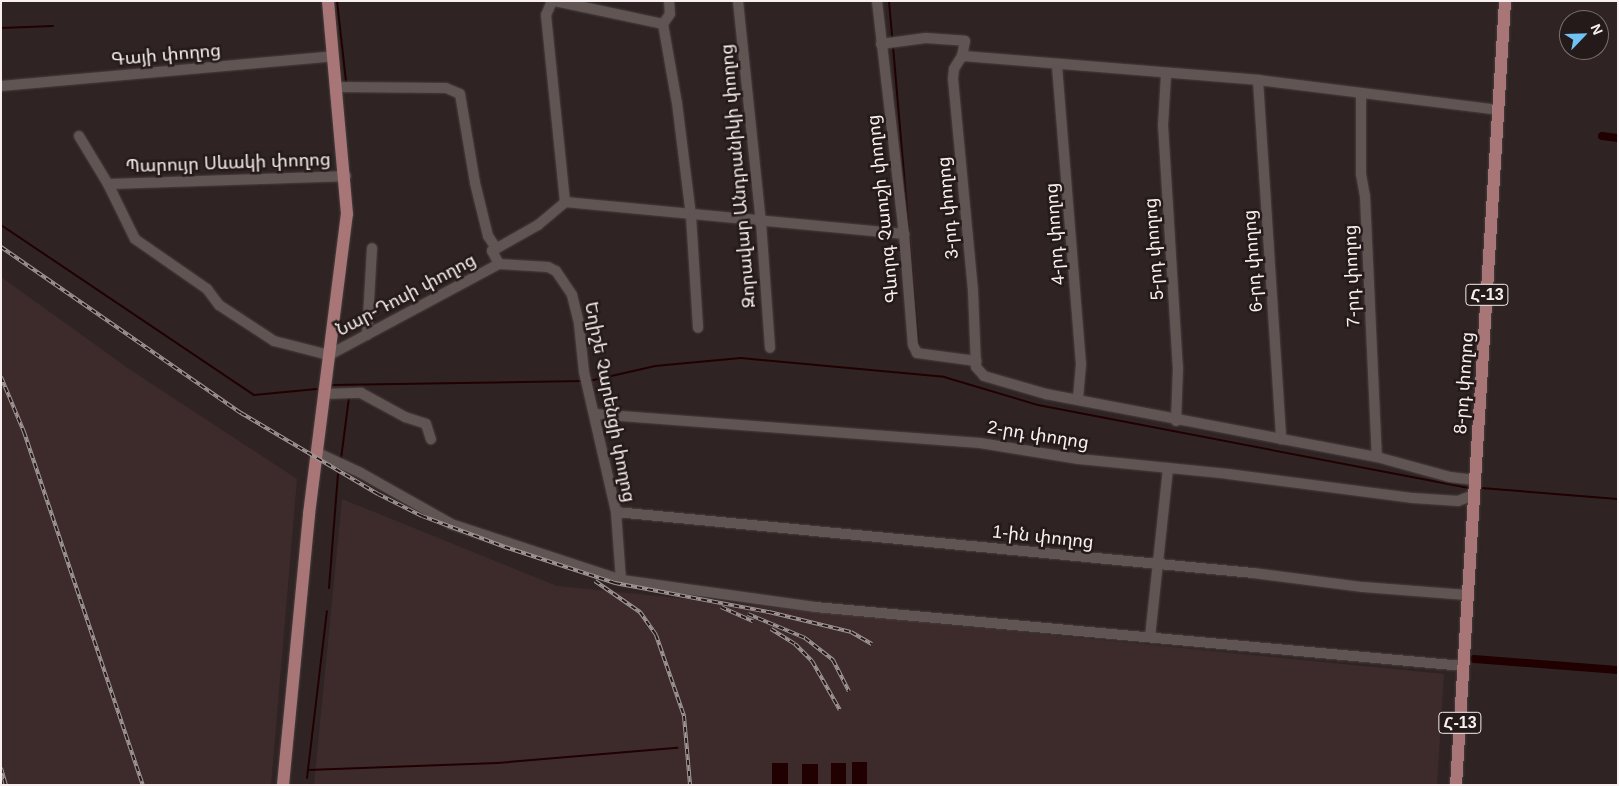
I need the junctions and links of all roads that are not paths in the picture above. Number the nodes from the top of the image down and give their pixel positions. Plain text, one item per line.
1 (328, 1) edge
2 (553, 1) edge
3 (669, 1) edge
4 (738, 1) edge
5 (877, 1) edge
6 (1505, 1) edge
7 (663, 24) junction
8 (881, 44) junction
9 (334, 56) junction
10 (962, 56) junction
11 (1057, 66) junction
12 (1166, 75) junction
13 (1258, 80) junction
14 (1, 86) edge
15 (337, 87) junction
16 (1361, 95) junction
17 (1498, 110) junction
18 (79, 136) dead end
19 (346, 176) junction
20 (108, 184) junction
21 (565, 202) junction
22 (691, 216) junction
23 (761, 222) junction
24 (904, 234) junction
25 (372, 248) dead end
26 (496, 248) junction
27 (499, 264) junction
28 (698, 328) dead end
29 (367, 335) junction
30 (770, 348) dead end
31 (329, 355) junction
32 (976, 361) junction
33 (324, 394) junction
34 (1078, 400) junction
35 (594, 414) junction
36 (1176, 421) junction
37 (431, 438) dead end
38 (1281, 439) junction
39 (318, 453) junction
40 (1377, 457) junction
41 (1168, 468) junction
42 (1475, 480) junction
43 (1474, 495) junction
44 (616, 512) junction
45 (1158, 565) junction
46 (621, 580) junction
47 (1468, 595) junction
48 (1150, 637) junction
49 (1464, 664) junction
50 (283, 785) edge
51 (1456, 785) edge

1 - 9 main road
2 - 7 street
2 - 21 street
3 - 7 street
4 - 23 street, Զորավար Անդրանիկի փողոց
5 - 8 street, Գևորգ Չաուշի փողոց
6 - 17 main road, Հ-13
7 - 22 street
8 - 10 street
8 - 24 street, Գևորգ Չաուշի փողոց
9 - 14 street, Գայի փողոց
9 - 15 main road
10 - 11 street
10 - 32 street, 3-րդ փողոց
11 - 12 street
11 - 34 street, 4-րդ փողոց
12 - 13 street
12 - 36 street, 5-րդ փողոց
13 - 16 street
13 - 38 street, 6-րդ փողոց
15 - 19 main road
15 - 26 street
16 - 17 street
16 - 40 street, 7-րդ փողոց
17 - 42 main road, 8-րդ փողոց / Հ-13
18 - 20 street, Պարույր Սևակի փողոց
19 - 20 street, Պարույր Սևակի փողոց
19 - 31 main road
20 - 31 street
21 - 22 street
21 - 26 street
22 - 23 street
22 - 28 street
23 - 24 street
23 - 30 street, Զորավար Անդրանիկի փողոց
24 - 32 street, Գևորգ Չաուշի փողոց
25 - 29 street
26 - 27 street
27 - 29 street, Նար-Դոսի փողոց
27 - 35 street, Եղիշե Չարենցի փողոց
29 - 31 street, Նար-Դոսի փողոց
31 - 33 main road
32 - 34 street
33 - 37 street
33 - 39 main road
34 - 36 street
35 - 41 street, 2-րդ փողոց
35 - 44 street, Եղիշե Չարենցի փողոց
36 - 38 street
38 - 40 street
39 - 46 street
39 - 50 main road
40 - 42 street
41 - 43 street, 2-րդ փողոց
41 - 45 street
42 - 43 main road, Հ-13
43 - 47 main road, Հ-13
44 - 45 street, 1-ին փողոց
44 - 46 street, Եղիշե Չարենցի փողոց
45 - 47 street, 1-ին փողոց
45 - 48 street
46 - 48 street
47 - 49 main road, Հ-13
48 - 49 street
49 - 51 main road, Հ-13

